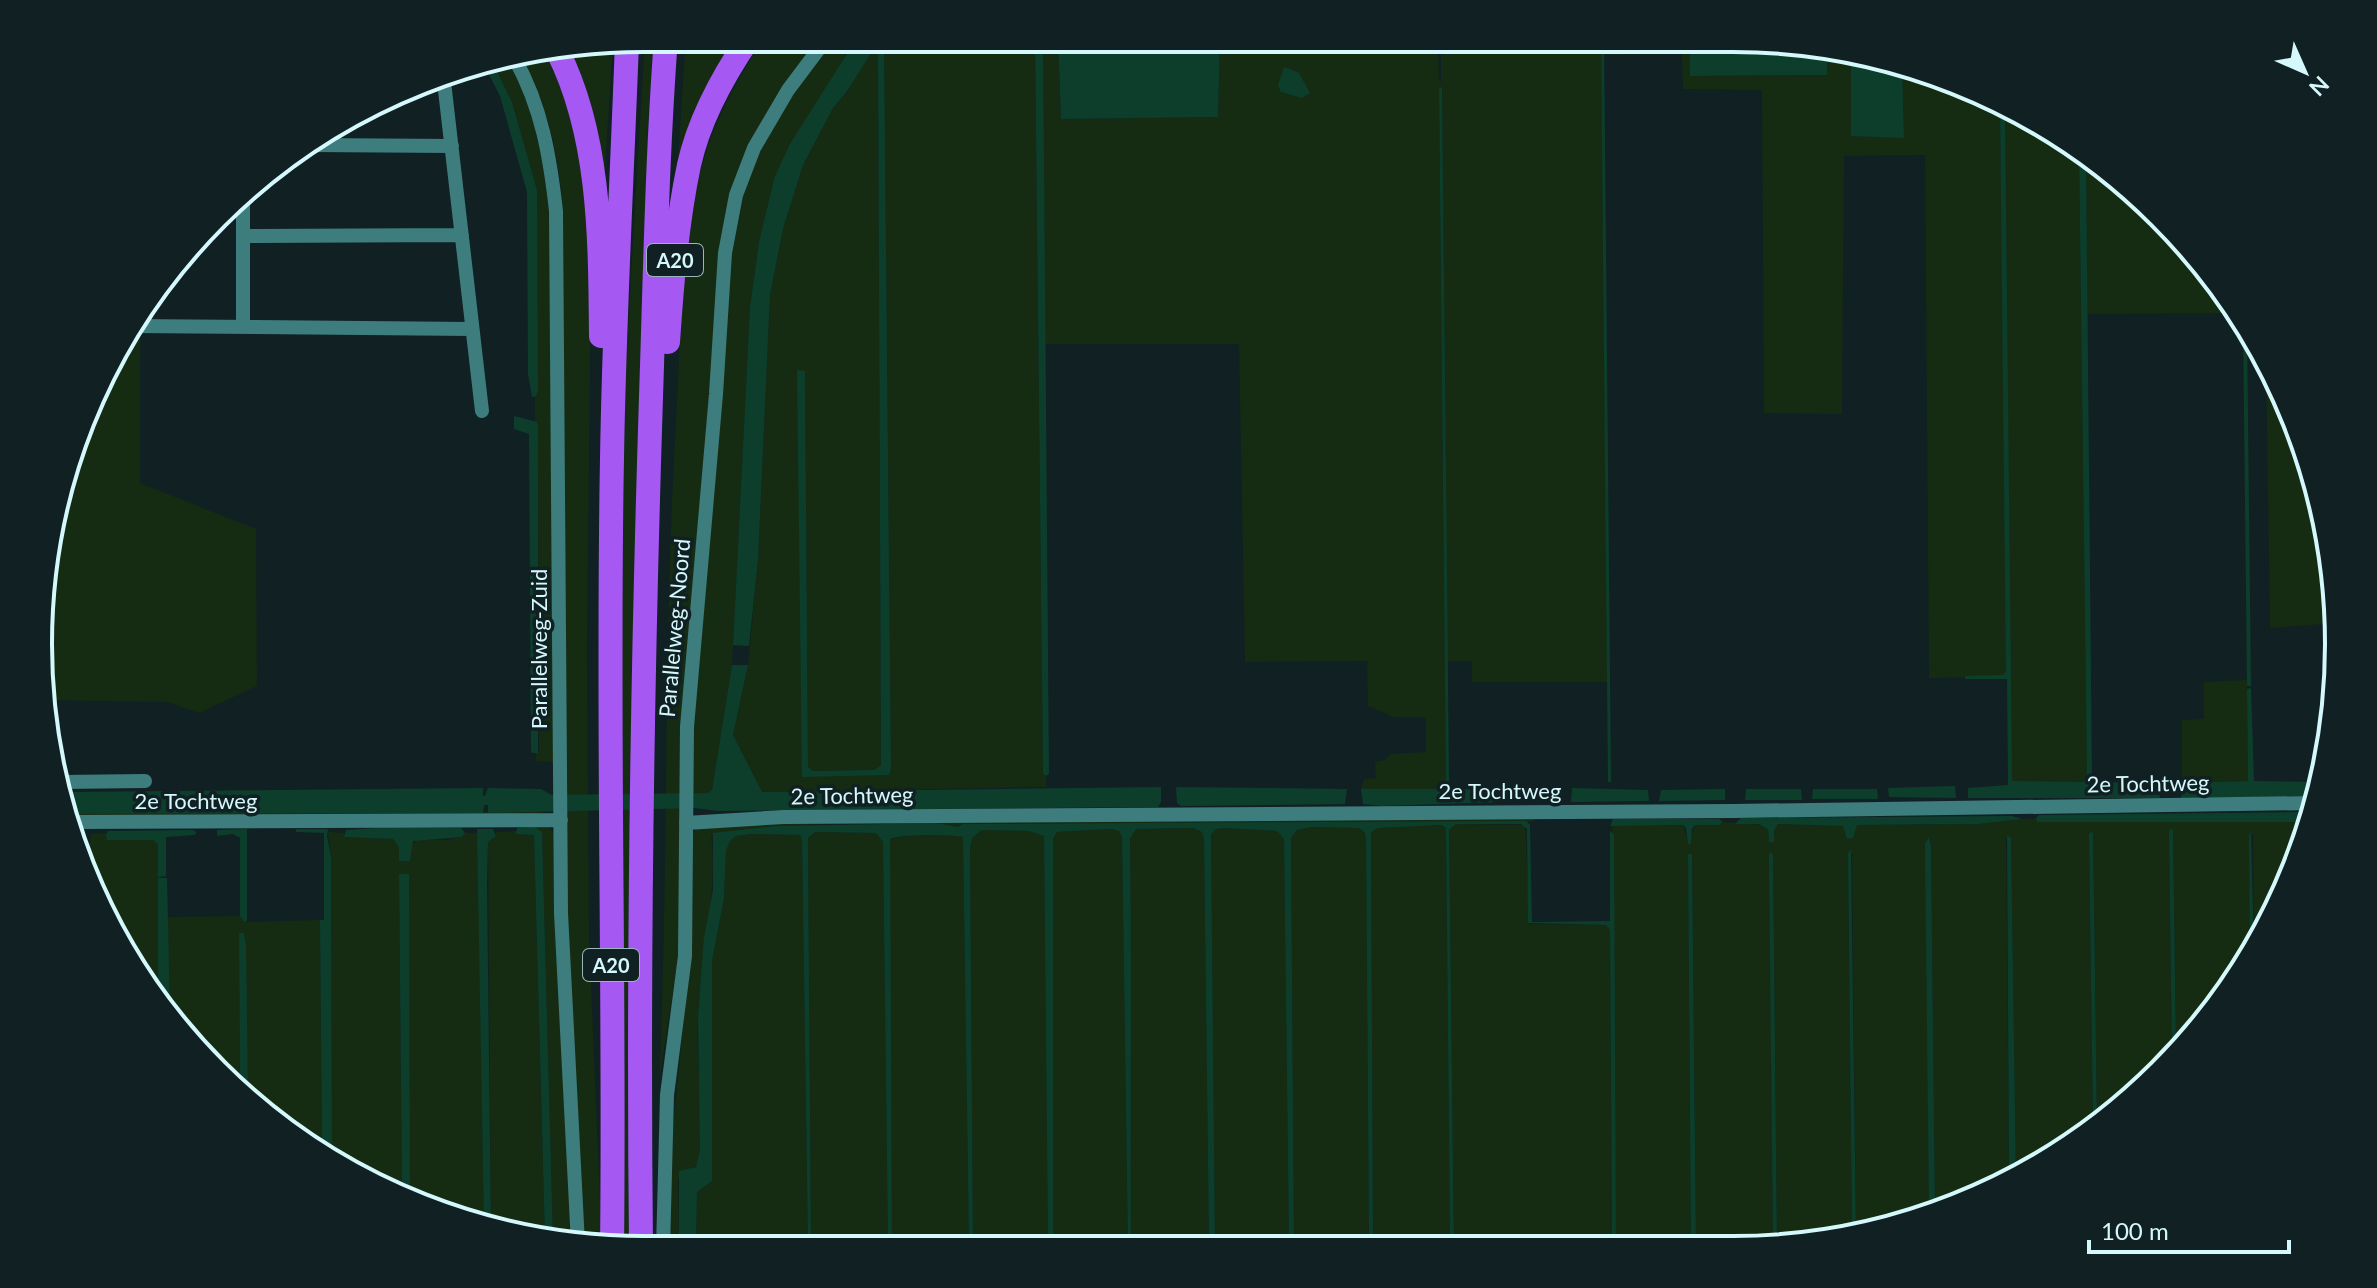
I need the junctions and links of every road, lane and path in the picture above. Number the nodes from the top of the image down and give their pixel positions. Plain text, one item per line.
1 (627, 52) edge
2 (665, 52) edge
3 (741, 52) edge
4 (817, 52) edge
5 (561, 58) edge
6 (518, 66) edge
7 (445, 87) edge
8 (326, 145) edge
9 (452, 146) junction
10 (243, 209) edge
11 (462, 235) junction
12 (243, 236) junction
13 (145, 326) edge
14 (243, 327) junction
15 (472, 329) junction
16 (482, 411) dead end
17 (612, 458) junction
18 (648, 493) junction
19 (145, 781) dead end
20 (68, 782) edge
21 (2303, 803) edge
22 (561, 817) junction
23 (686, 818) junction
24 (79, 822) edge
25 (577, 1232) edge
26 (612, 1235) edge
27 (641, 1236) edge
28 (663, 1236) edge

1 - 17 highway, A20
2 - 18 highway, A20
3 - 18 highway, A20
4 - 23 street, Parallelweg-Noord
5 - 17 highway, A20
6 - 22 street, Parallelweg-Zuid
7 - 9 street
8 - 9 street
9 - 11 street
10 - 12 street
11 - 12 street
11 - 15 street
12 - 14 street
13 - 14 street
14 - 15 street
15 - 16 street
17 - 26 highway, A20
18 - 27 highway, A20
19 - 20 street
21 - 23 street, 2e Tochtweg
22 - 24 street, 2e Tochtweg
22 - 25 street, Parallelweg-Zuid
23 - 28 street, Parallelweg-Noord

